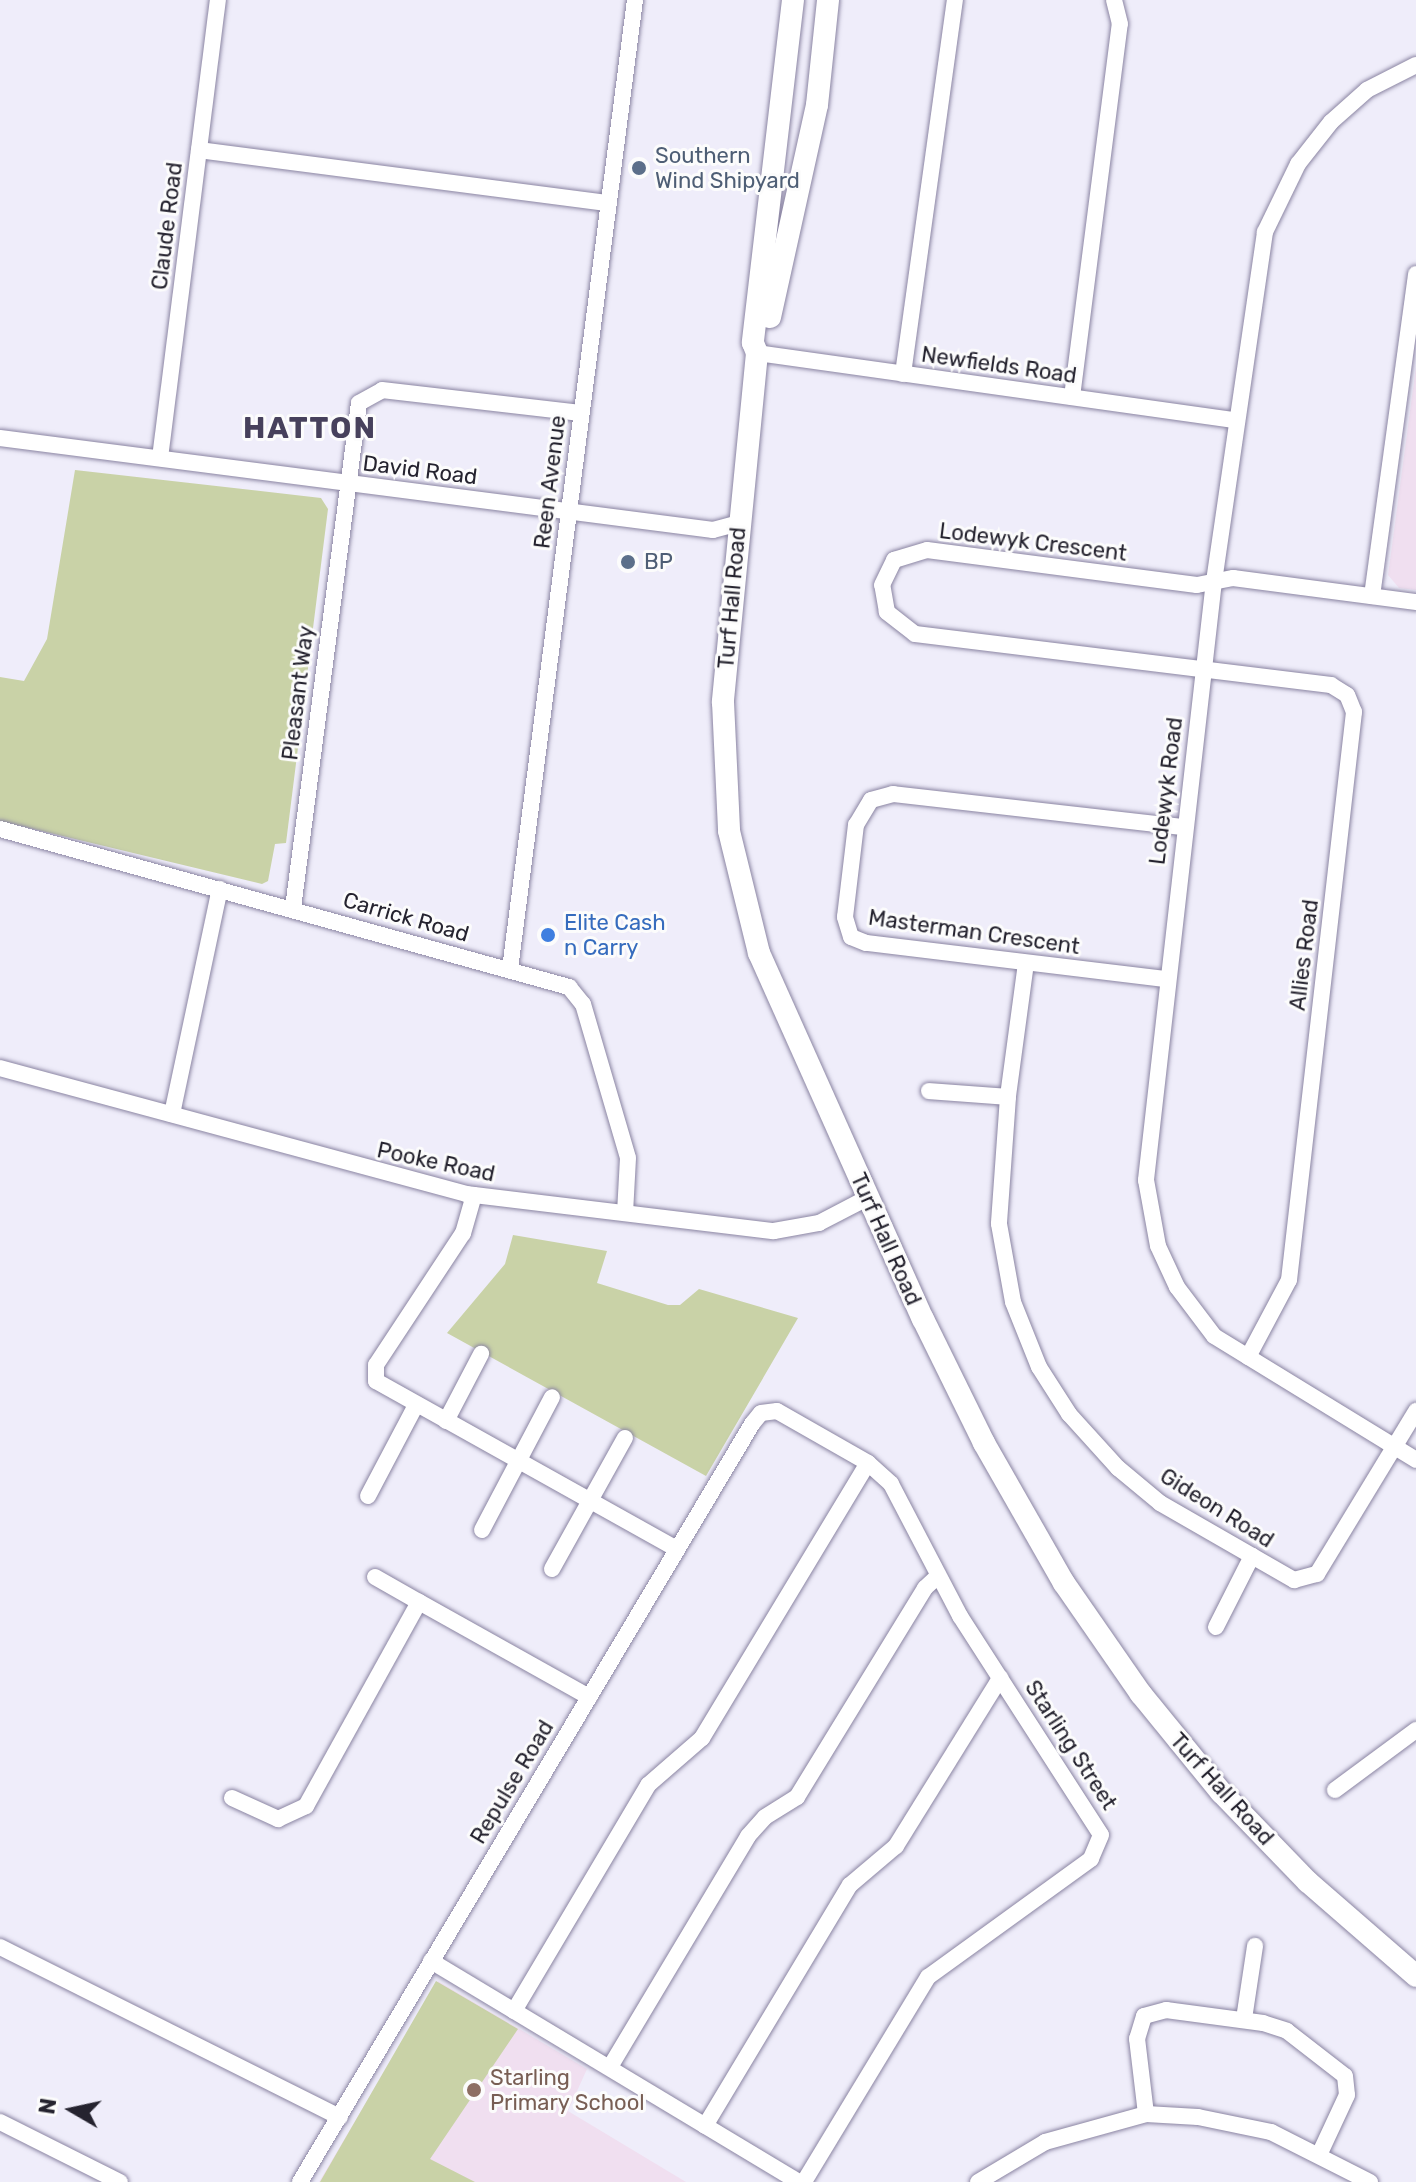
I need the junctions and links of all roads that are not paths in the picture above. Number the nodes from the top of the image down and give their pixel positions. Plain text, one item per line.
1 (218, 0) edge
2 (635, 0) edge
3 (793, 0) edge
4 (828, 0) edge
5 (955, 0) edge
6 (1114, 0) edge
7 (1416, 65) edge
8 (199, 150) junction
9 (609, 203) junction
10 (1416, 274) edge
11 (757, 353) junction
12 (903, 374) junction
13 (1072, 397) junction
14 (581, 413) junction
15 (1235, 420) junction
16 (0, 438) edge
17 (160, 458) junction
18 (347, 483) junction
19 (569, 511) junction
20 (739, 523) junction
21 (1214, 581) junction
22 (1372, 596) junction
23 (1416, 602) edge
24 (1203, 669) junction
25 (1183, 827) junction
26 (0, 829) edge
27 (220, 889) junction
28 (293, 908) junction
29 (1026, 963) junction
30 (510, 969) junction
31 (1165, 979) junction
32 (0, 1068) edge
33 (929, 1091) dead end
34 (1008, 1097) junction
35 (172, 1114) junction
36 (474, 1195) junction
37 (867, 1198) junction
38 (625, 1213) junction
39 (481, 1354) dead end
40 (1248, 1357) junction
41 (552, 1397) dead end
42 (416, 1405) junction
43 (767, 1411) joint
44 (1416, 1411) edge
45 (446, 1421) junction
46 (625, 1438) dead end
47 (1396, 1448) junction
48 (1416, 1460) edge
49 (517, 1461) junction
50 (868, 1463) junction
51 (368, 1496) dead end
52 (591, 1502) junction
53 (482, 1530) dead end
54 (676, 1549) junction
55 (1252, 1556) junction
56 (552, 1569) dead end
57 (375, 1577) dead end
58 (937, 1577) junction
59 (419, 1602) junction
60 (1216, 1627) dead end
61 (1000, 1678) junction
62 (589, 1697) junction
63 (1416, 1730) edge
64 (1335, 1790) dead end
65 (232, 1798) dead end
66 (1255, 1946) dead end
67 (0, 1947) edge
68 (431, 1961) junction
69 (1416, 1976) edge
70 (514, 2011) junction
71 (1244, 2019) junction
72 (610, 2067) junction
73 (1146, 2114) junction
74 (340, 2117) junction
75 (0, 2122) edge
76 (705, 2126) junction
77 (1320, 2153) junction
78 (120, 2182) edge
79 (300, 2182) edge
80 (802, 2182) edge
81 (978, 2182) edge
82 (1370, 2182) edge

1 - 8 street, Claude Road
2 - 9 street, Reen Avenue
3 - 11 main road, Turf Hall Road
4 - 11 main road, Turf Hall Road
5 - 12 street
6 - 13 street
7 - 15 street, Lodewyk Road
8 - 9 street
8 - 17 street, Claude Road
9 - 14 street, Reen Avenue
10 - 22 street
11 - 12 street, Newfields Road
11 - 20 main road, Turf Hall Road
12 - 13 street, Newfields Road
13 - 15 street, Newfields Road
14 - 18 street, Pleasant Way
14 - 19 street, Reen Avenue
15 - 21 street, Lodewyk Road
16 - 17 street, David Road
17 - 18 street, David Road
18 - 19 street, David Road
18 - 28 street, Pleasant Way
19 - 20 street, David Road
19 - 30 street, Reen Avenue
20 - 37 main road, Turf Hall Road
21 - 22 street, Lodewyk Crescent
21 - 24 street, Lodewyk Road
21 - 24 street, Lodewyk Crescent
22 - 23 street, Lodewyk Crescent
24 - 25 street, Lodewyk Road
24 - 40 street, Allies Road
25 - 29 street, Masterman Crescent
25 - 31 street, Lodewyk Road
26 - 27 street, Carrick Road
27 - 28 street, Carrick Road
27 - 35 street
28 - 30 street, Carrick Road
29 - 31 street, Masterman Crescent
29 - 34 street, Gideon Road
30 - 38 street, Carrick Road
31 - 40 street, Lodewyk Road
32 - 35 street, Pooke Road
33 - 34 street
34 - 55 street, Gideon Road
35 - 36 street, Pooke Road
36 - 38 street, Pooke Road
36 - 42 street
37 - 38 street, Pooke Road
37 - 69 main road, Turf Hall Road
39 - 45 street
40 - 47 street, Lodewyk Road
41 - 49 street
42 - 45 street
42 - 51 street
43 - 50 street, Starling Street
43 - 54 street, Repulse Road
44 - 47 street, Gideon Road
45 - 49 street
46 - 52 street
47 - 48 street, Lodewyk Road
47 - 55 street, Gideon Road
49 - 52 street
49 - 53 street
50 - 58 street, Starling Street
50 - 70 street
52 - 54 street
52 - 56 street
54 - 62 street, Repulse Road
55 - 60 street
57 - 59 street
58 - 61 street, Starling Street
58 - 72 street
59 - 62 street
59 - 65 street
61 - 76 street
61 - 80 street, Starling Street
62 - 68 street, Repulse Road
63 - 64 street
66 - 71 street
67 - 74 street
68 - 70 street, Starling Street
68 - 74 street, Repulse Road
70 - 72 street, Starling Street
71 - 73 street
71 - 77 street
72 - 76 street, Starling Street
73 - 77 street
73 - 81 street
74 - 79 street, Repulse Road
75 - 78 street
76 - 80 street, Starling Street
77 - 82 street

